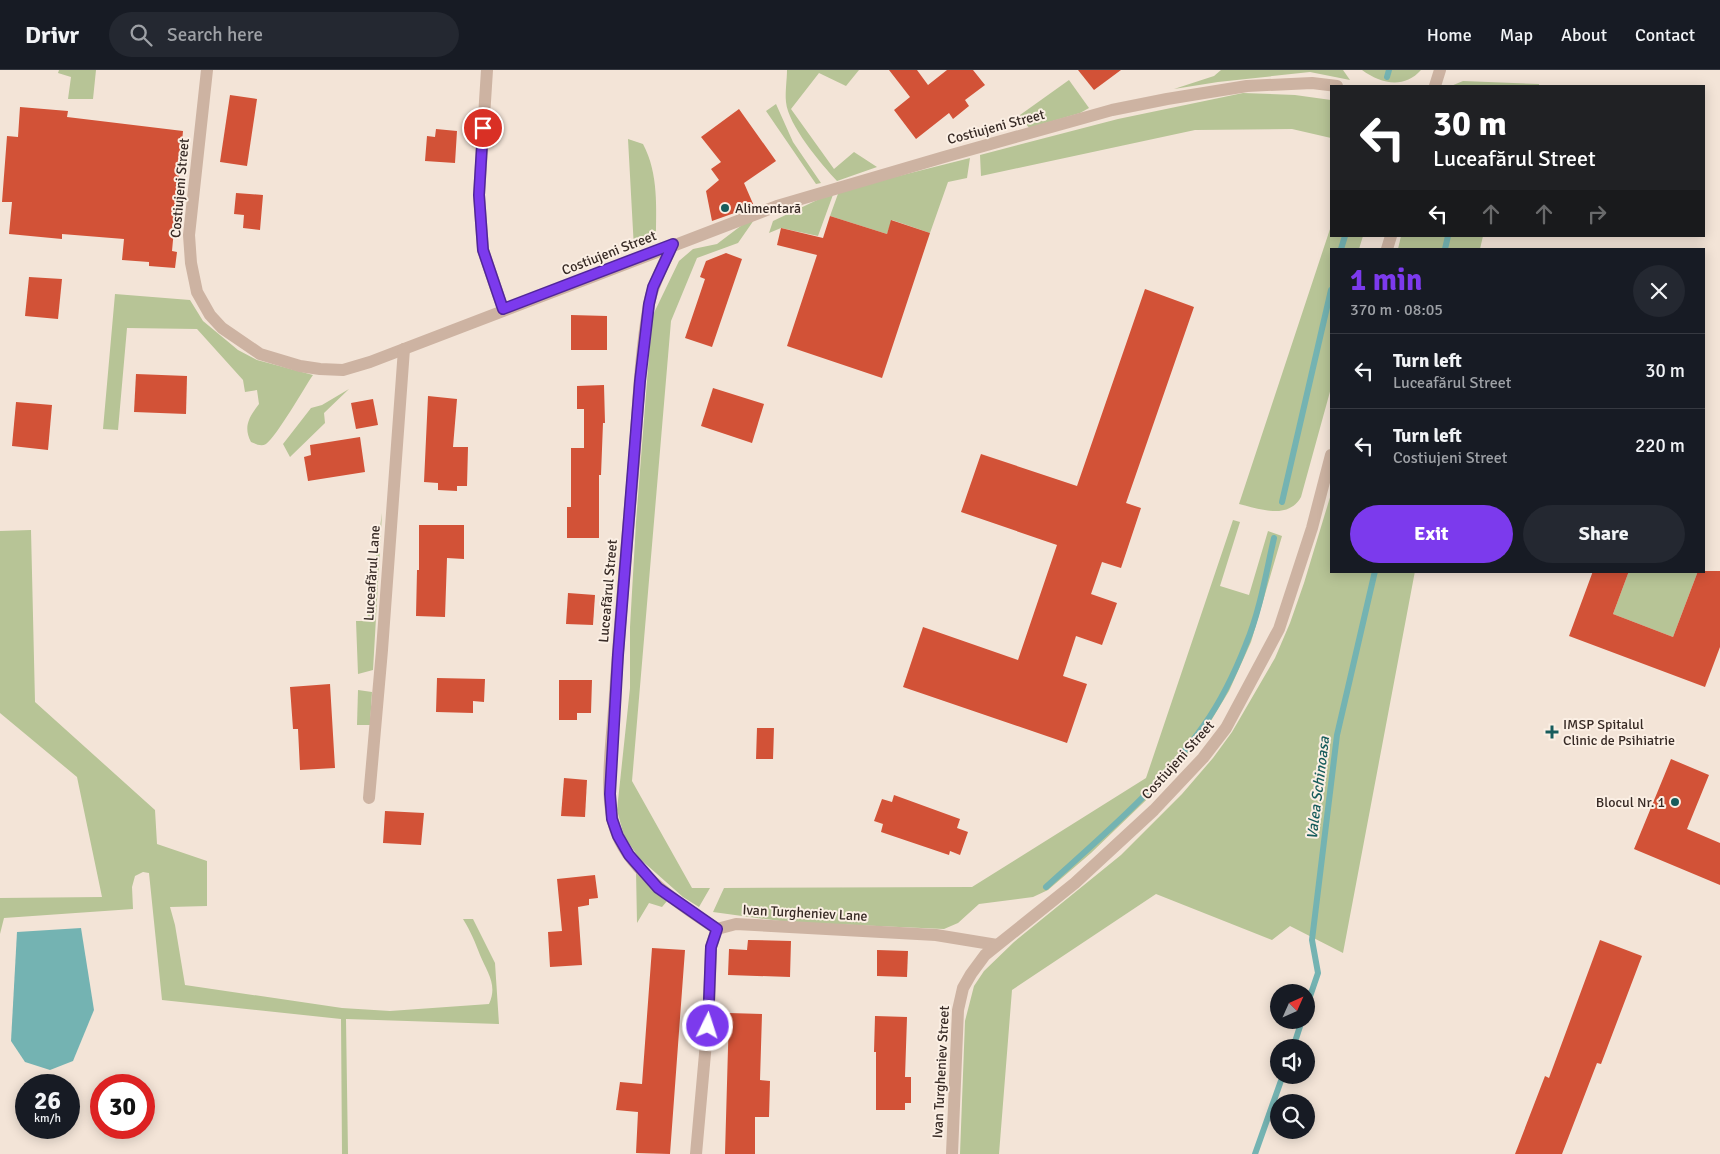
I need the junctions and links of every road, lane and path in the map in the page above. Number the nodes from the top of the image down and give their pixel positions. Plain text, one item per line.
1 (207, 70) edge
2 (487, 70) edge
3 (1440, 70) edge
4 (1330, 85) edge
5 (1435, 85) edge
6 (673, 244) junction
7 (503, 309) junction
8 (404, 349) junction
9 (1330, 459) edge
10 (369, 798) dead end
11 (717, 929) junction
12 (997, 945) junction
13 (976, 966) joint
14 (696, 1154) edge
15 (952, 1154) edge

1 - 8 street, Costiujeni Street
2 - 7 street
3 - 5 street
4 - 6 street, Costiujeni Street
6 - 7 street, Costiujeni Street
6 - 11 street, Luceafărul Street
7 - 8 street, Costiujeni Street
8 - 10 street, Luceafărul Lane
9 - 12 street, Costiujeni Street
11 - 12 street, Ivan Turgheniev Lane
11 - 14 street
12 - 13 street, Costiujeni Street
13 - 15 street, Ivan Turgheniev Street

